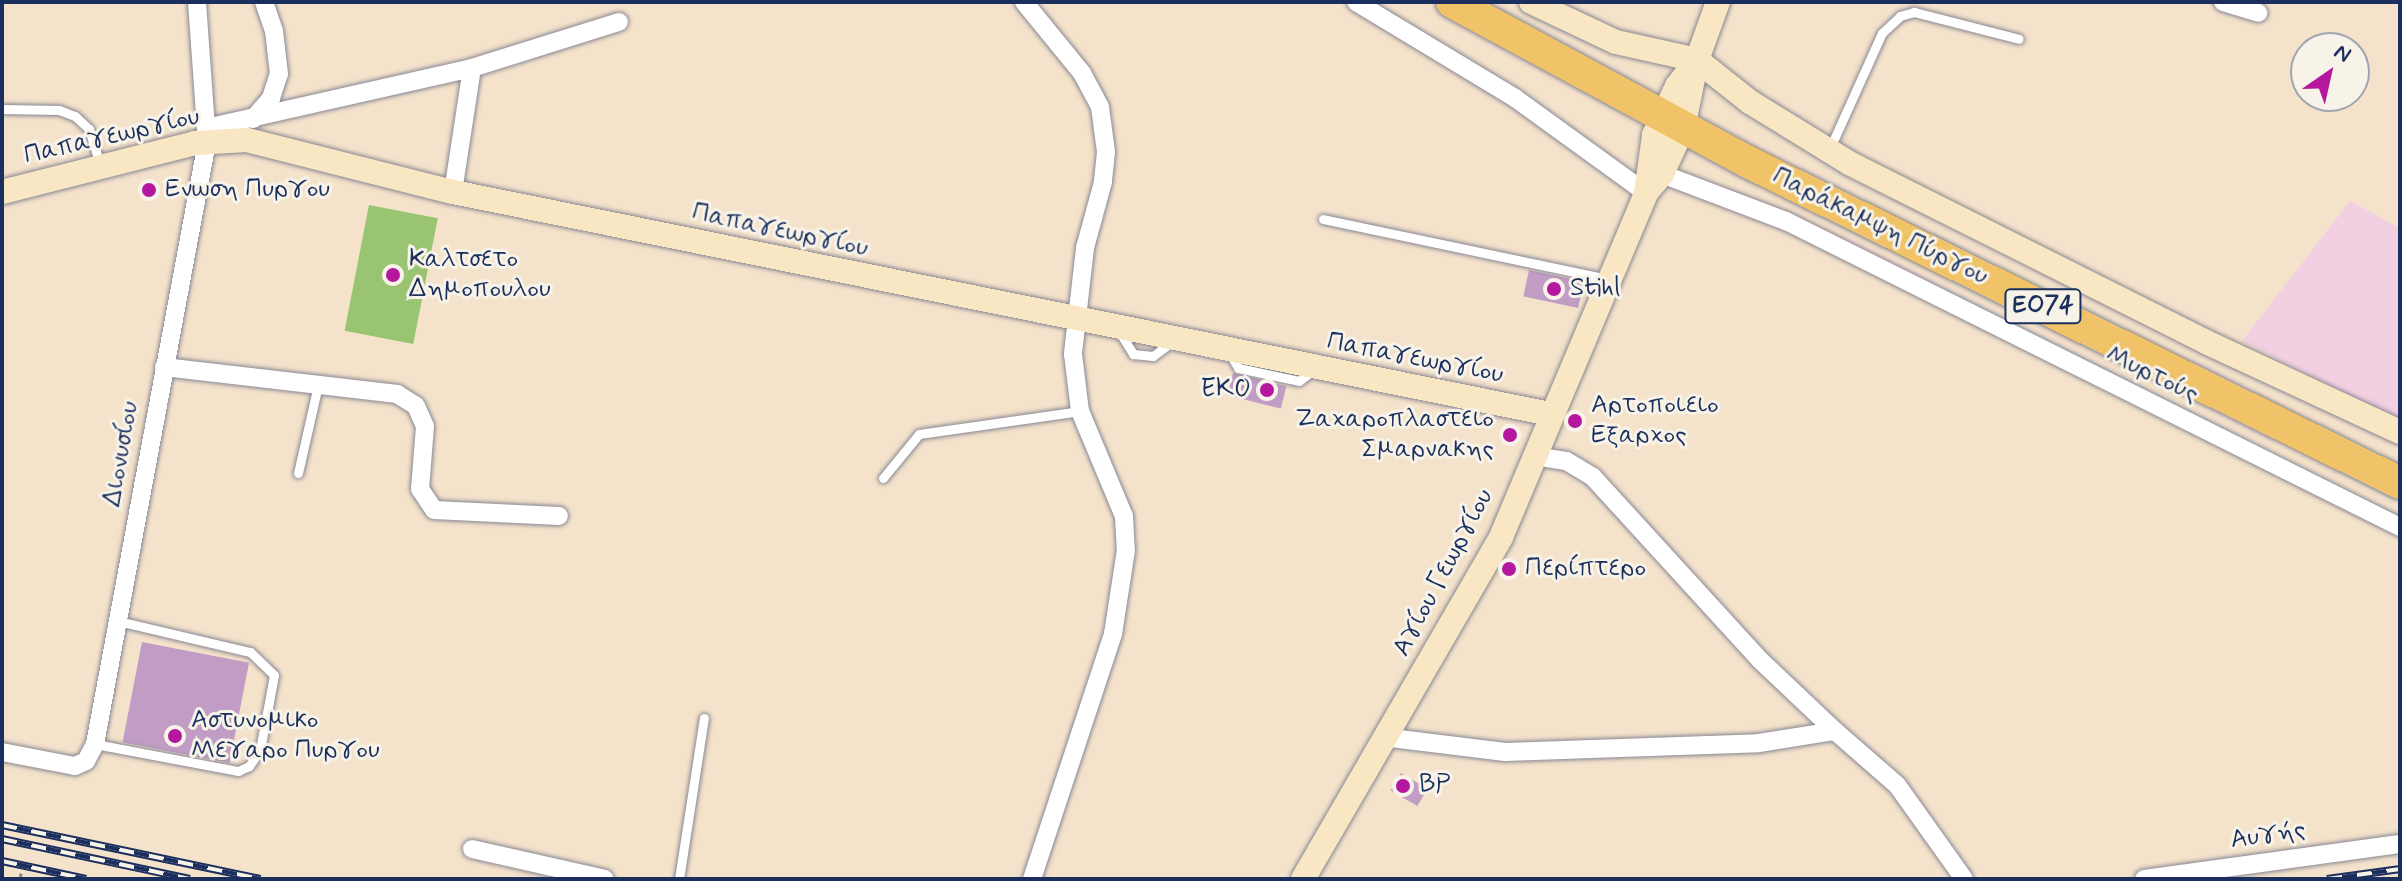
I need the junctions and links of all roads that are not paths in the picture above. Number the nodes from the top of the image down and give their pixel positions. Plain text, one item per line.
1 (197, 2) edge
2 (264, 2) edge
3 (1024, 2) edge
4 (1356, 2) edge
5 (1452, 2) edge
6 (1531, 2) edge
7 (1718, 2) edge
8 (2223, 2) edge
9 (2258, 13) dead end
10 (619, 22) dead end
11 (2019, 39) dead end
12 (1697, 60) junction
13 (472, 68) junction
14 (2, 109) edge
15 (253, 119) junction
16 (1672, 122) junction
17 (206, 135) junction
18 (1829, 151) junction
19 (100, 164) junction
20 (1662, 174) junction
21 (2, 192) edge
22 (453, 192) junction
23 (1646, 193) junction
24 (1323, 219) dead end
25 (1611, 280) junction
26 (1076, 320) junction
27 (164, 367) junction
28 (318, 385) junction
29 (1080, 411) junction
30 (1550, 414) junction
31 (2399, 430) edge
32 (1534, 456) junction
33 (298, 473) dead end
34 (883, 478) dead end
35 (2400, 483) edge
36 (559, 516) dead end
37 (2400, 527) edge
38 (118, 621) junction
39 (704, 718) dead end
40 (1835, 731) junction
41 (1383, 737) junction
42 (95, 744) junction
43 (2, 752) edge
44 (2400, 844) edge
45 (472, 849) dead end
46 (605, 879) edge
47 (679, 879) edge
48 (1032, 879) edge
49 (1303, 879) edge
50 (1964, 879) edge
51 (2144, 879) edge

1 - 17 street, Διονυσίου
2 - 15 street
3 - 26 street
4 - 23 street
5 - 16 highway, Παράκαμψη Πύργου / ΕΟ74
6 - 12 street
7 - 12 street, Αγίου Γεωργίου
8 - 9 street
10 - 13 street
11 - 18 lane
12 - 16 street, Αγίου Γεωργίου
12 - 18 street
13 - 15 street
13 - 22 street
14 - 19 lane
15 - 17 street
16 - 20 street, Αγίου Γεωργίου
16 - 23 street, Αγίου Γεωργίου
16 - 35 highway, Παράκαμψη Πύργου / ΕΟ74
17 - 19 street, Παπαγεωργίου
17 - 22 street, Παπαγεωργίου
17 - 27 street, Διονυσίου
18 - 31 street
19 - 21 street, Παπαγεωργίου
20 - 23 street, Αγίου Γεωργίου
20 - 37 street, Μυρτούς
22 - 26 street, Παπαγεωργίου
23 - 25 street, Αγίου Γεωργίου
24 - 25 lane
25 - 30 street, Αγίου Γεωργίου
26 - 29 street
26 - 30 street, Παπαγεωργίου
27 - 28 street
27 - 38 street, Διονυσίου
28 - 33 lane
28 - 36 street
29 - 34 lane
29 - 48 street
30 - 32 street, Αγίου Γεωργίου
32 - 40 street
32 - 41 street, Αγίου Γεωργίου
38 - 42 street, Διονυσίου
38 - 42 lane
39 - 47 lane
40 - 41 street
40 - 50 street
41 - 49 street, Αγίου Γεωργίου
42 - 43 street
44 - 51 street, Αυγής
45 - 46 street

